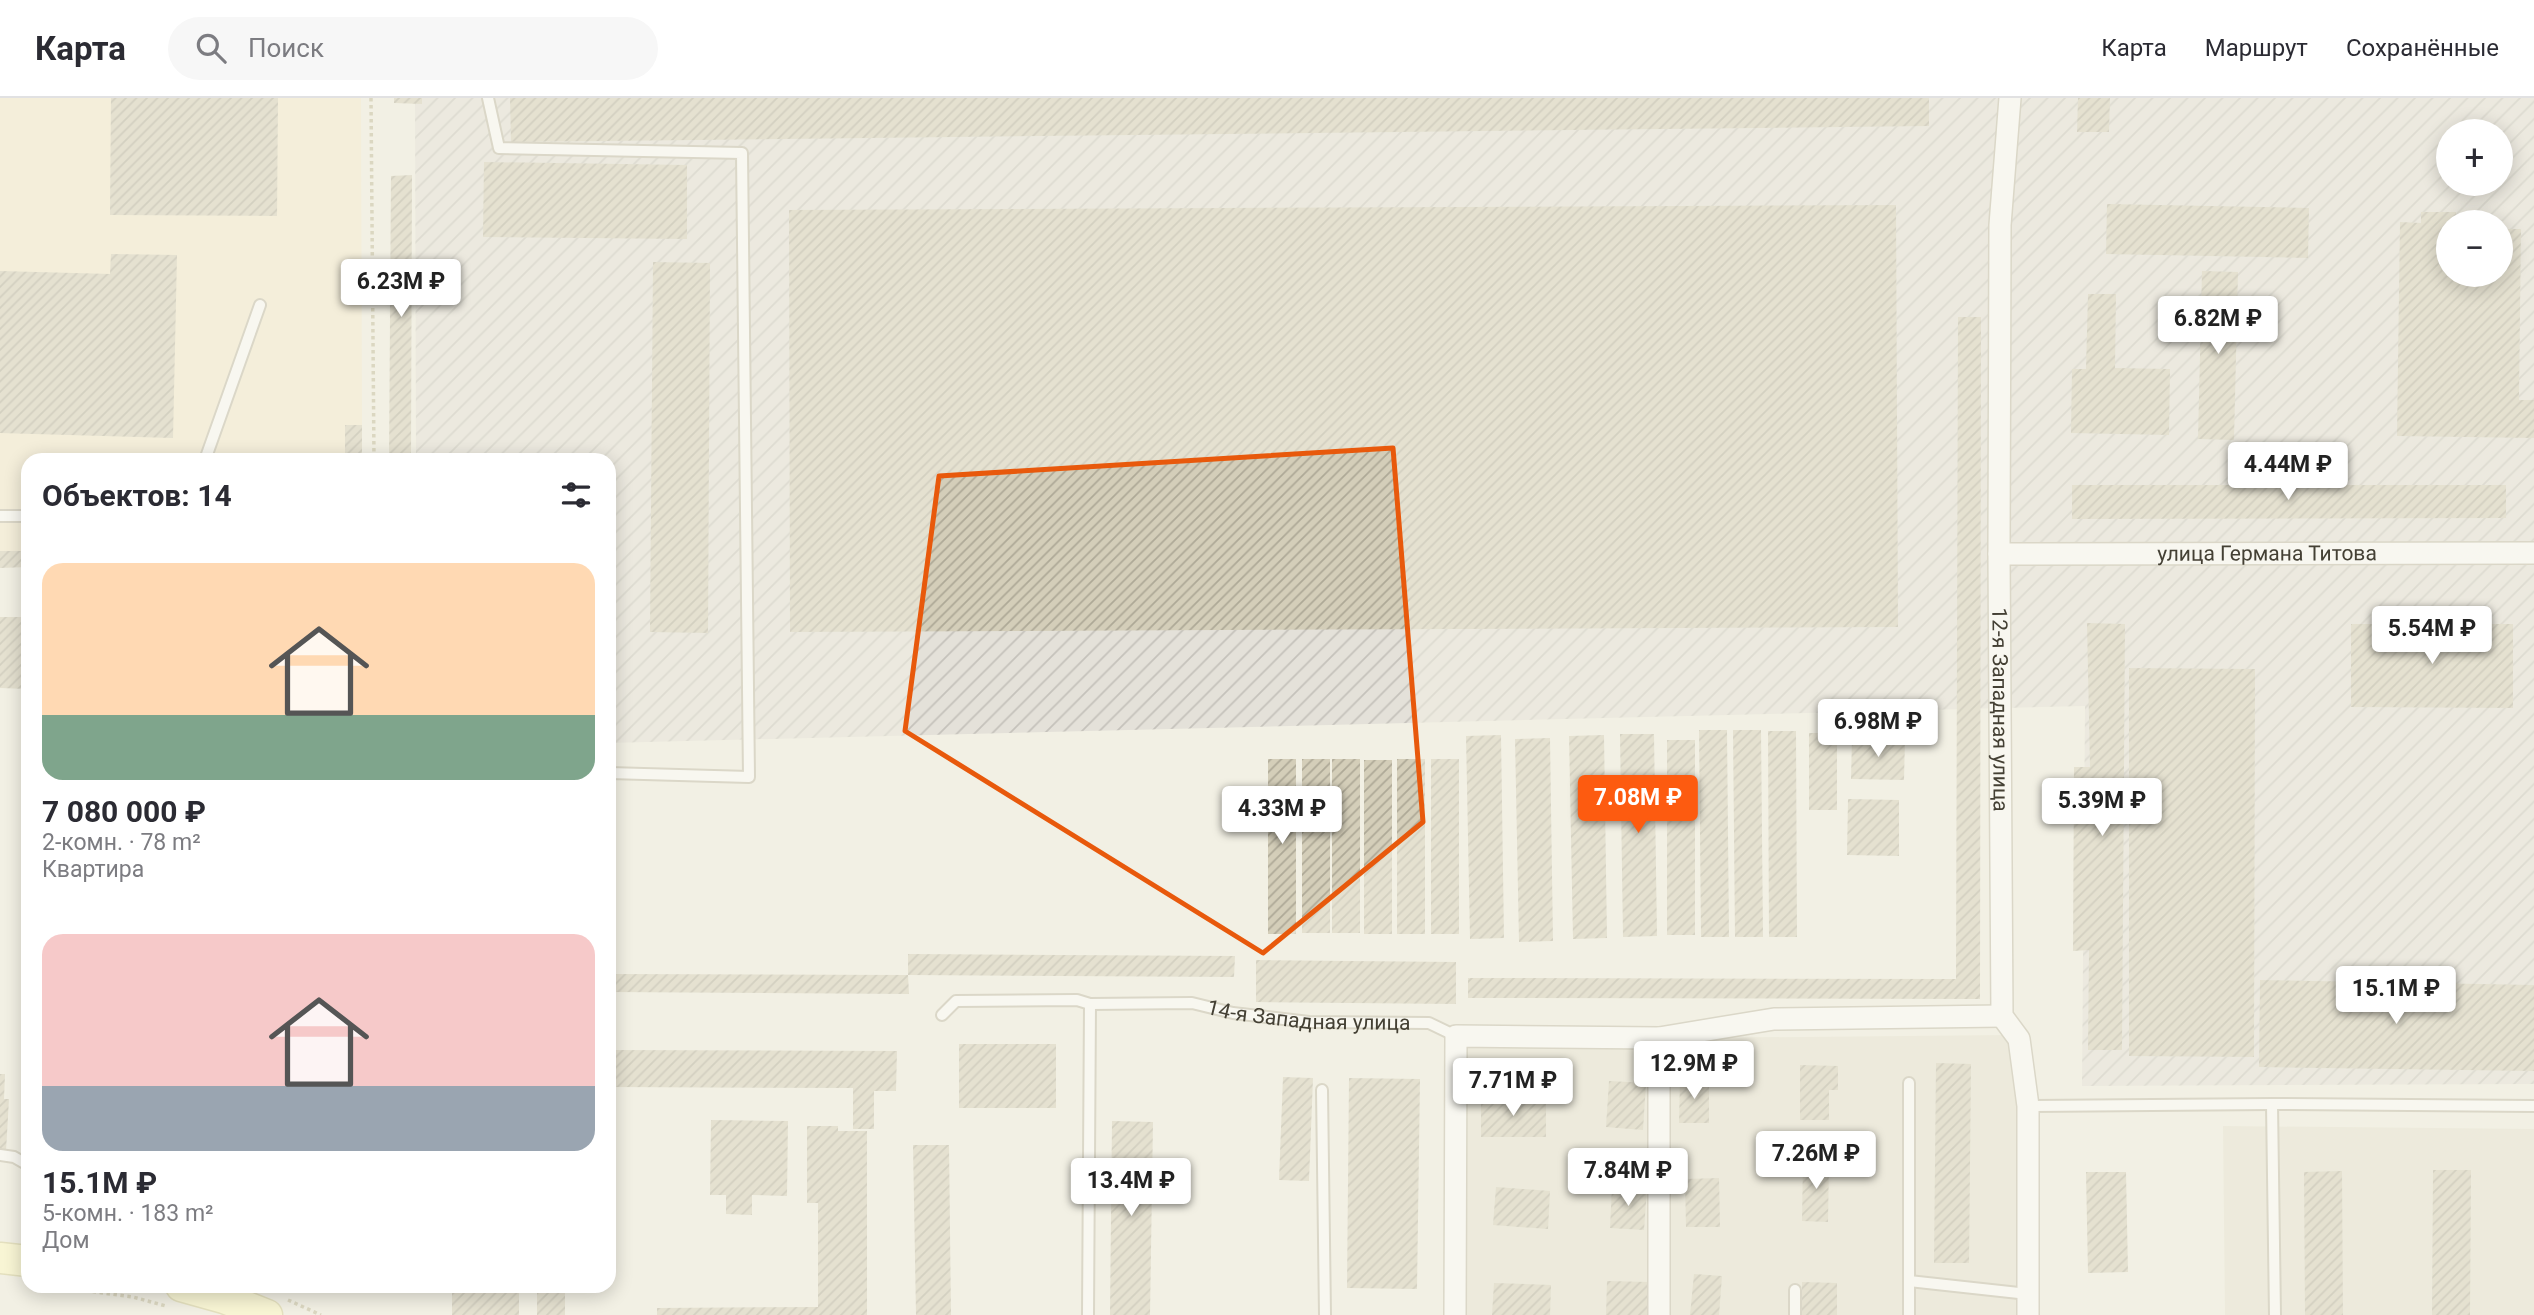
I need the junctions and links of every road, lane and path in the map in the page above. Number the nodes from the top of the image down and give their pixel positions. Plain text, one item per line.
1 (372, 98) edge
2 (488, 98) edge
3 (2010, 98) edge
4 (260, 305) dead end
5 (207, 453) edge
6 (374, 453) edge
7 (0, 516) edge
8 (21, 516) edge
9 (2534, 553) edge
10 (1999, 554) junction
11 (616, 773) edge
12 (1090, 1004) junction
13 (942, 1015) dead end
14 (2001, 1016) junction
15 (1456, 1037) junction
16 (1659, 1038) junction
17 (1909, 1083) dead end
18 (1322, 1090) dead end
19 (2272, 1104) junction
20 (2534, 1105) edge
21 (2028, 1106) junction
22 (0, 1155) edge
23 (21, 1160) edge
24 (0, 1258) edge
25 (21, 1260) edge
26 (1909, 1281) junction
27 (1795, 1290) dead end
28 (103, 1293) edge
29 (177, 1297) edge
30 (2028, 1304) edge
31 (267, 1315) edge
32 (1088, 1315) edge
33 (1325, 1315) edge
34 (1455, 1315) edge
35 (1659, 1315) edge
36 (1795, 1315) edge
37 (1909, 1315) edge
38 (2275, 1315) edge

1 - 6 path
2 - 11 lane
3 - 10 street, 12-я Западная улица
4 - 5 lane
7 - 8 lane
9 - 10 street, улица Германа Титова
10 - 14 street, 12-я Западная улица
12 - 13 lane, 14-я Западная улица
12 - 15 lane, 14-я Западная улица
12 - 32 lane
14 - 16 street
14 - 21 street
15 - 16 street
15 - 34 street
16 - 35 street
17 - 26 lane
18 - 33 lane
19 - 20 lane
19 - 21 lane
19 - 38 lane
21 - 30 street
22 - 23 lane
24 - 25 street
26 - 30 lane
26 - 37 lane
27 - 36 lane
28 - 29 path
29 - 31 street

